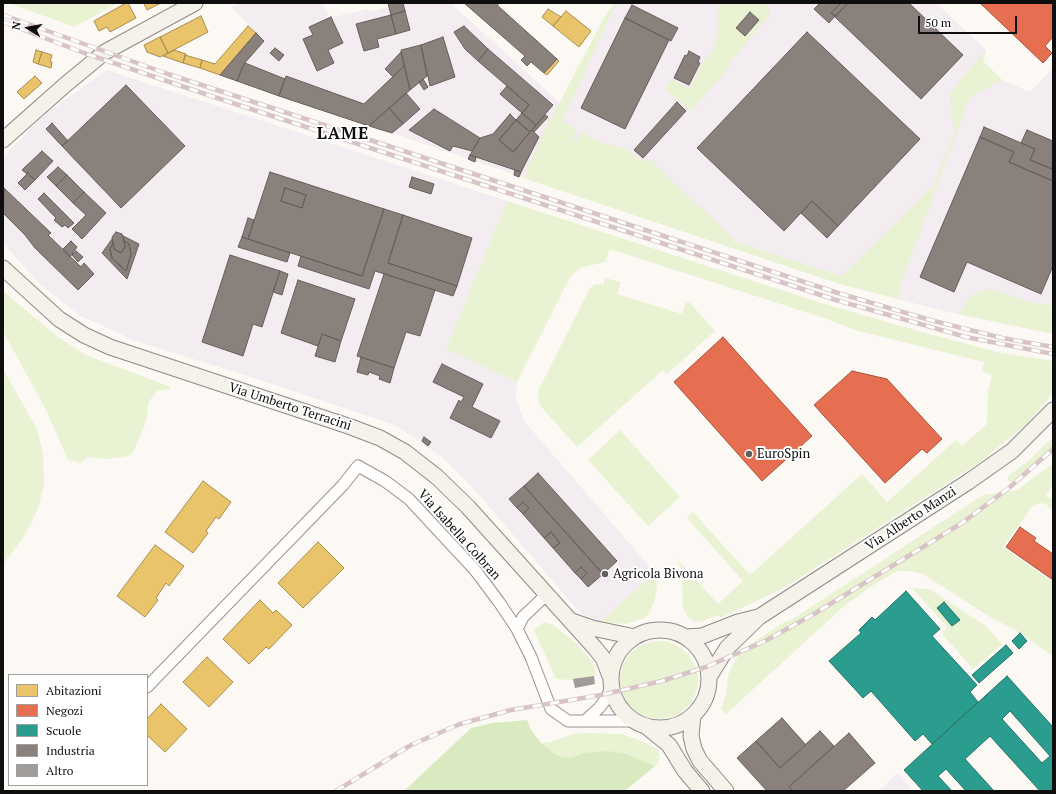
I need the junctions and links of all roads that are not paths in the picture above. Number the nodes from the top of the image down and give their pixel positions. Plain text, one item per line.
1 (195, 3) edge
2 (3, 140) edge
3 (3, 268) edge
4 (1053, 410) edge
5 (546, 595) junction
6 (759, 617) junction
7 (568, 618) junction
8 (517, 630) junction
9 (635, 637) junction
10 (685, 637) junction
11 (709, 677) junction
12 (611, 682) junction
13 (148, 687) edge
14 (694, 715) junction
15 (586, 720) junction
16 (640, 724) junction
17 (702, 791) edge
18 (726, 791) edge

1 - 2 main road
3 - 5 main road, Via Umberto Terracini
4 - 6 main road, Via Alberto Manzi
5 - 7 main road, Via Umberto Terracini
5 - 8 street
6 - 10 main road, Via Alberto Manzi
6 - 11 main road, Via Alberto Manzi
7 - 9 main road, Via Umberto Terracini
7 - 12 main road, Via Umberto Terracini
8 - 13 street, Via Isabella Colbran
8 - 15 street, Via Isabella Colbran
9 - 10 main road
9 - 12 main road
10 - 11 main road
11 - 14 main road
12 - 15 street
12 - 16 main road
14 - 16 main road
14 - 18 main road
15 - 16 street, Via Isabella Colbran
16 - 17 main road

